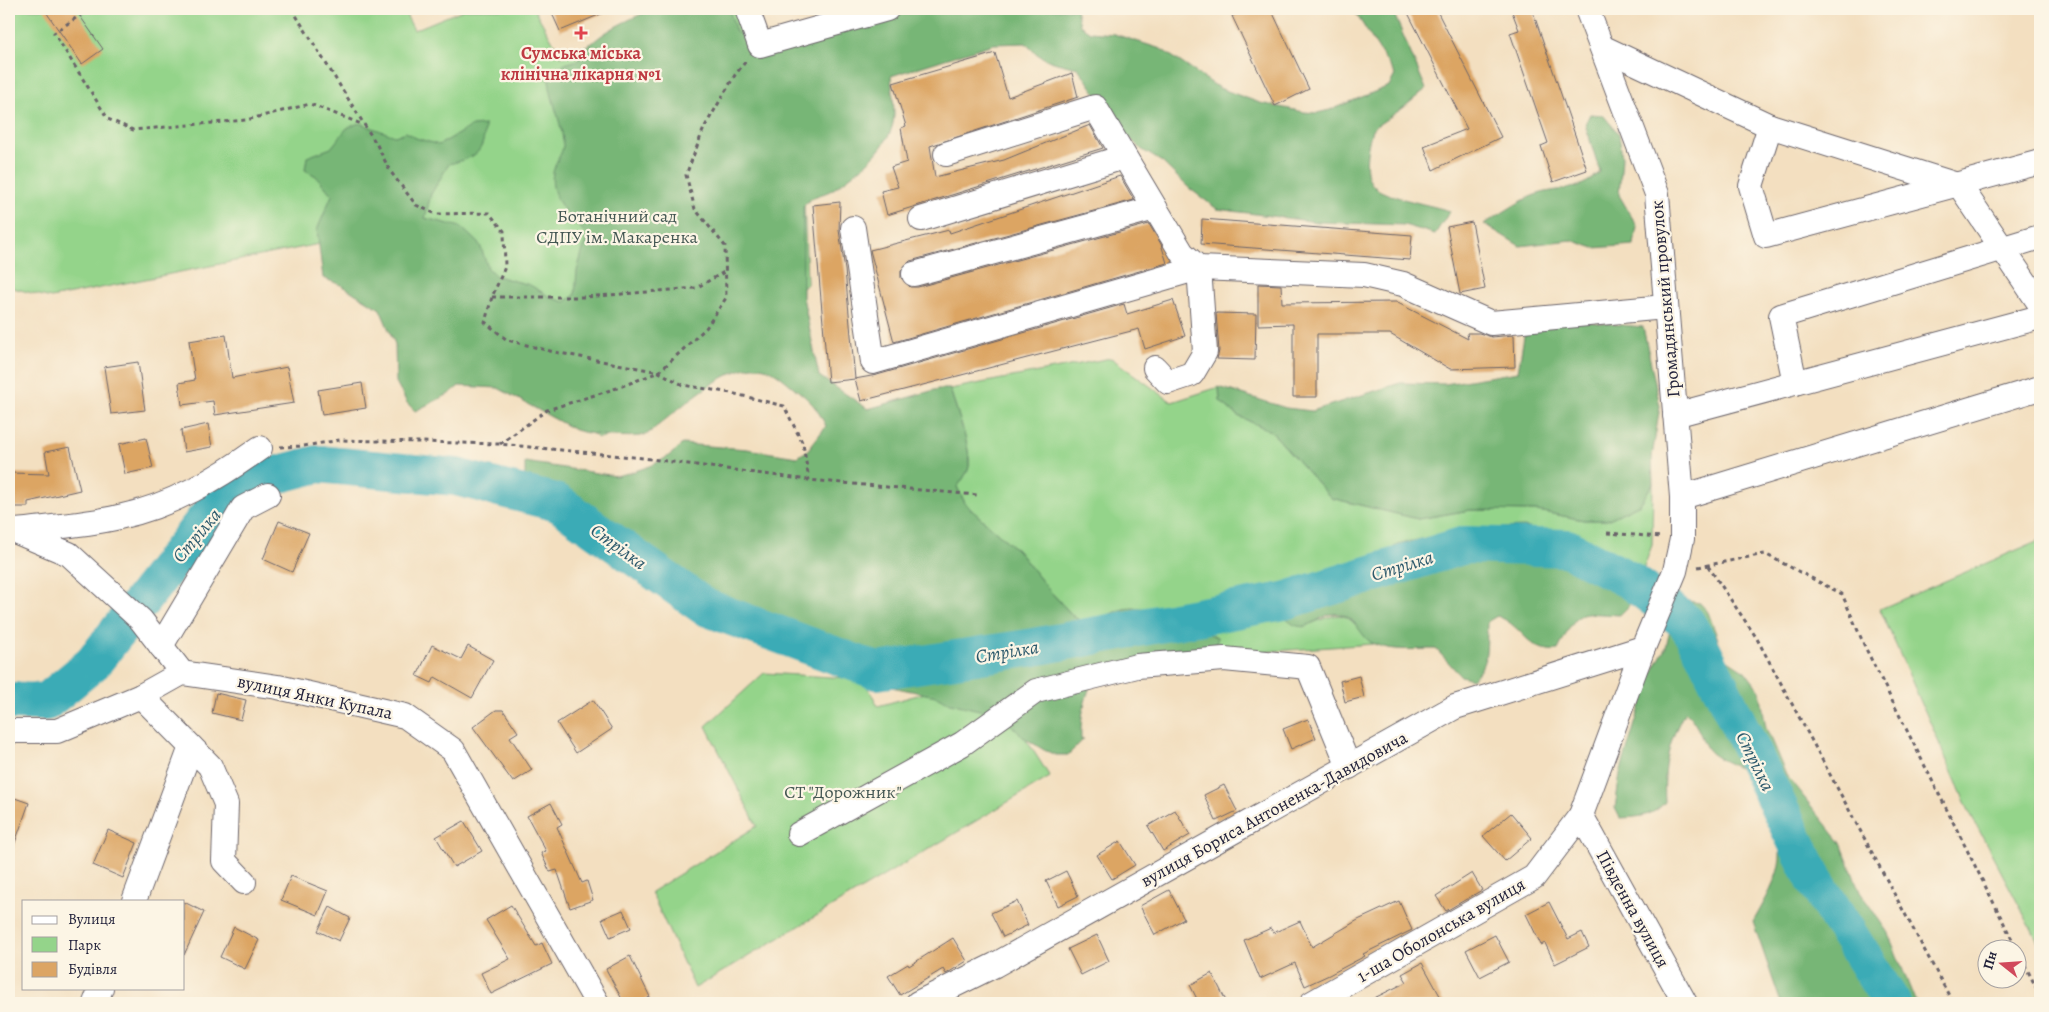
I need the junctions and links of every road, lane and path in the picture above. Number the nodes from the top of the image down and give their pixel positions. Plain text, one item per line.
1 (89, 9) edge
2 (292, 9) edge
3 (747, 9) edge
4 (885, 9) edge
5 (1587, 9) edge
6 (760, 45) junction
7 (1604, 48) junction
8 (365, 126) junction
9 (1770, 126) junction
10 (946, 154) dead end
11 (1124, 157) junction
12 (2040, 162) edge
13 (1960, 186) junction
14 (1155, 208) junction
15 (920, 219) dead end
16 (853, 228) dead end
17 (2040, 237) edge
18 (2002, 248) junction
19 (1199, 268) junction
20 (726, 271) junction
21 (914, 274) dead end
22 (492, 298) junction
23 (2040, 304) edge
24 (1665, 307) junction
25 (2040, 316) edge
26 (1155, 368) dead end
27 (659, 372) junction
28 (1795, 383) junction
29 (2040, 388) edge
30 (1675, 415) junction
31 (499, 444) junction
32 (260, 448) joint
33 (809, 480) junction
34 (268, 495) dead end
35 (976, 495) dead end
36 (1682, 497) junction
37 (12, 531) edge
38 (1607, 533) dead end
39 (1682, 539) junction
40 (1708, 566) junction
41 (1675, 571) junction
42 (1655, 625) joint
43 (161, 646) junction
44 (1644, 648) junction
45 (182, 673) junction
46 (141, 696) junction
47 (9, 732) edge
48 (191, 747) junction
49 (1349, 766) junction
50 (1582, 815) junction
51 (799, 834) dead end
52 (244, 882) dead end
53 (134, 900) edge
54 (99, 990) edge
55 (2040, 995) edge
56 (95, 1003) edge
57 (597, 1003) edge
58 (918, 1003) edge
59 (1312, 1003) edge
60 (1685, 1003) edge
61 (1953, 1003) edge

1 - 8 path
2 - 8 path
3 - 6 street
4 - 6 street
5 - 7 street, Громадянський провулок
6 - 20 path
7 - 9 street
7 - 24 street, Громадянський провулок
8 - 22 path
9 - 13 street
9 - 13 street
10 - 11 street
11 - 14 street
11 - 15 street
12 - 13 street
13 - 18 street
14 - 19 street
14 - 21 street
16 - 19 street
17 - 18 street
18 - 23 street
18 - 28 street
19 - 24 street
19 - 26 street
20 - 22 path
20 - 27 path
22 - 27 path
24 - 30 street, Громадянський провулок
25 - 28 street
27 - 31 path
27 - 33 path
28 - 30 street
29 - 36 street
30 - 36 street, Громадянський провулок
31 - 32 path
31 - 33 path
32 - 37 street
33 - 35 path
34 - 43 street
36 - 39 street, Громадянський провулок
37 - 43 street
38 - 39 path
39 - 41 street, Громадянський провулок
40 - 41 path
40 - 55 path
40 - 61 path
41 - 42 street, Громадянський провулок
42 - 44 street, 1-ша Оболонська вулиця
43 - 45 street
44 - 49 street, вулиця Бориса Антоненка-Давидовича
44 - 50 street, 1-ша Оболонська вулиця
45 - 46 street
45 - 57 street, вулиця Янки Купала
46 - 47 street
46 - 48 street
48 - 52 street
48 - 53 street
49 - 51 street
49 - 58 street, вулиця Бориса Антоненка-Давидовича
50 - 59 street, 1-ша Оболонська вулиця
50 - 60 street, Південна вулиця
54 - 56 street

